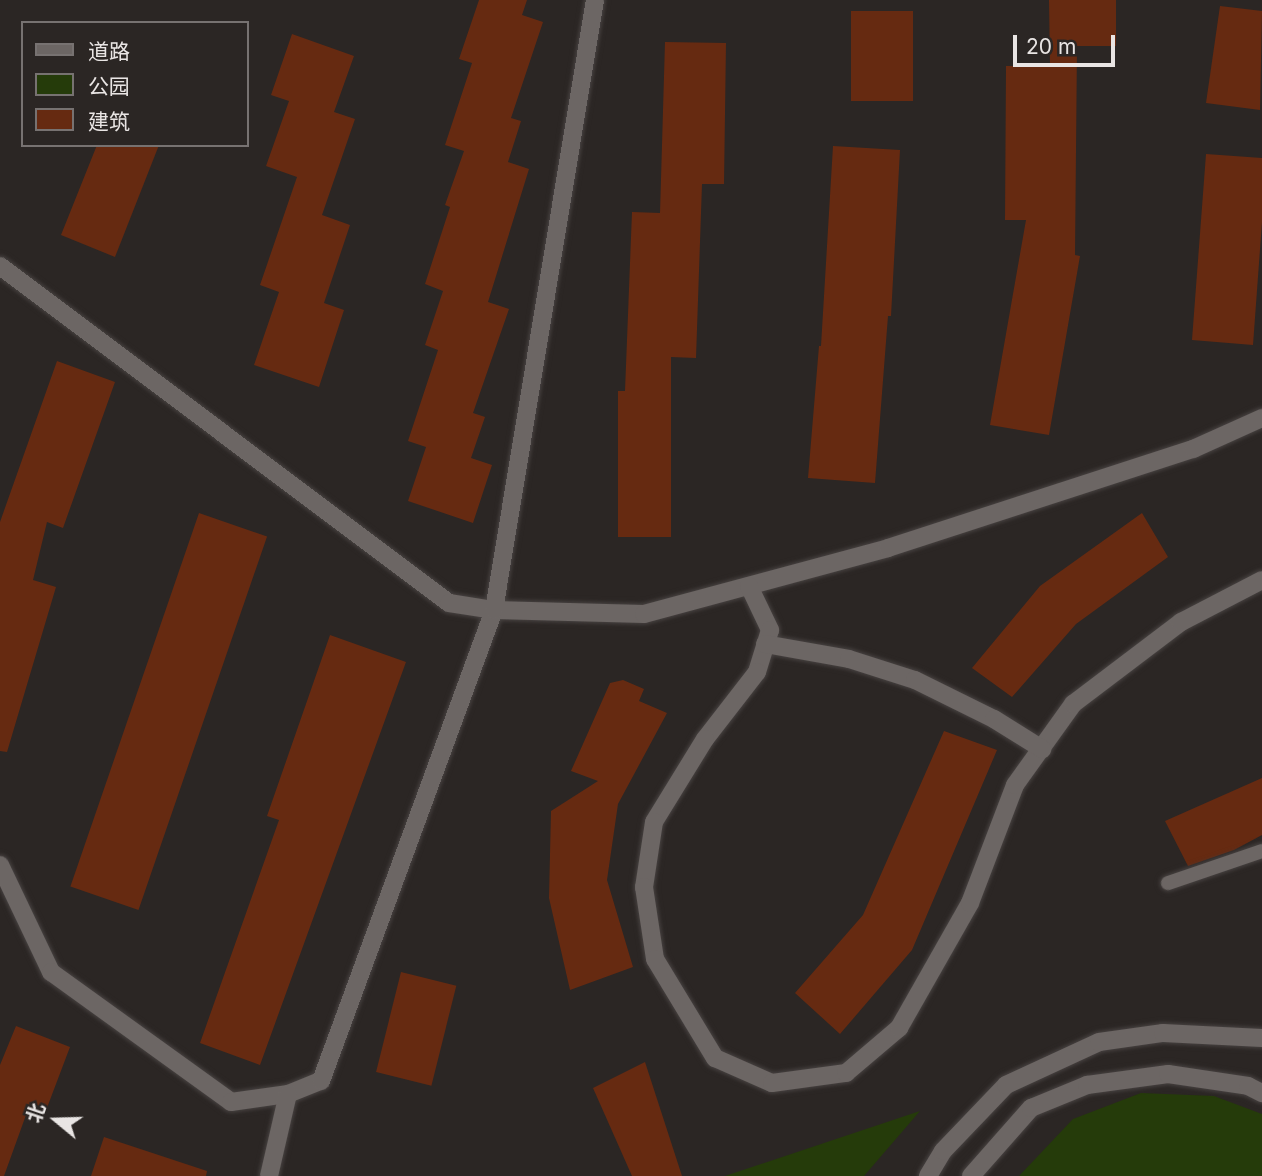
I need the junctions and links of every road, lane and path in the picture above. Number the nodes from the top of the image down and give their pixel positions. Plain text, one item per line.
1 (595, 0) edge
2 (0, 265) edge
3 (1262, 418) edge
4 (1262, 580) edge
5 (749, 586) junction
6 (494, 610) junction
7 (765, 644) junction
8 (1042, 749) junction
9 (1262, 852) edge
10 (0, 865) edge
11 (1168, 883) dead end
12 (1262, 1038) edge
13 (1262, 1093) edge
14 (288, 1094) junction
15 (269, 1176) edge
16 (928, 1176) edge
17 (971, 1176) edge

1 - 6 street
2 - 6 street
3 - 5 street
4 - 8 street
5 - 6 street
5 - 7 street
6 - 14 street
7 - 8 street
7 - 8 street
9 - 11 lane
10 - 14 street
12 - 16 street
13 - 17 street
14 - 15 street

